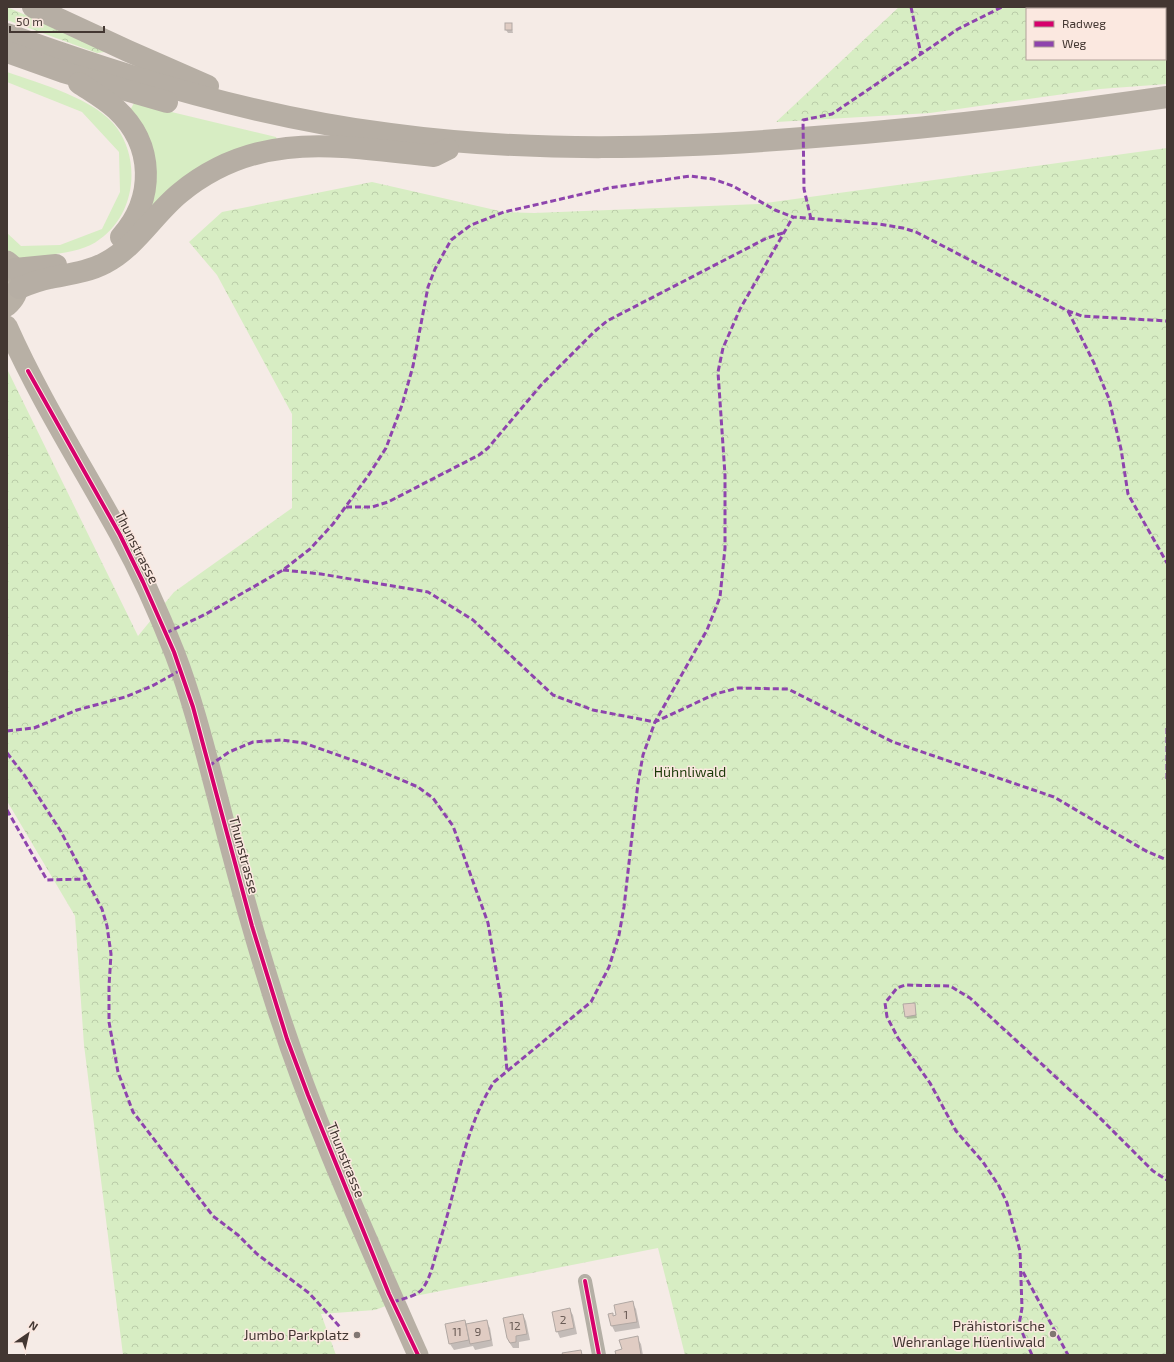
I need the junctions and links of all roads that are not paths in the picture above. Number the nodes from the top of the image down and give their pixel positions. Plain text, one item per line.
1 (33, 7) edge
2 (7, 34) edge
3 (7, 52) edge
4 (63, 72) junction
5 (1167, 97) edge
6 (1167, 107) edge
7 (387, 134) junction
8 (448, 149) junction
9 (13, 273) edge
10 (7, 306) edge
11 (7, 326) edge
12 (585, 1281) dead end
13 (418, 1355) edge
14 (599, 1355) edge

1 - 7 highway
2 - 7 highway
3 - 4 highway
4 - 8 highway
4 - 9 highway
5 - 7 highway
6 - 8 highway
8 - 9 highway
9 - 10 main road
11 - 13 main road, Thunstrasse
12 - 14 street

